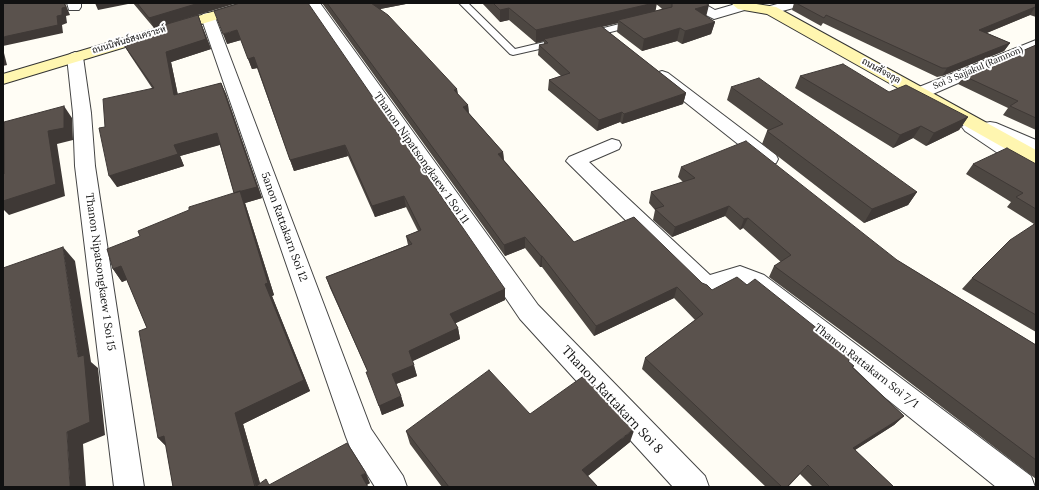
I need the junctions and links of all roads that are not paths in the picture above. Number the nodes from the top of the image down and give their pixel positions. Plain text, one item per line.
1 (256, 3) edge
2 (313, 3) edge
3 (463, 3) edge
4 (693, 3) edge
5 (796, 3) edge
6 (740, 5) edge
7 (771, 10) junction
8 (208, 17) junction
9 (646, 20) edge
10 (606, 32) junction
11 (1036, 44) edge
12 (626, 47) edge
13 (74, 57) junction
14 (650, 66) edge
15 (3, 79) edge
16 (920, 93) junction
17 (937, 104) junction
18 (612, 145) dead end
19 (1036, 147) edge
20 (1036, 158) edge
21 (1036, 170) edge
22 (784, 171) edge
23 (529, 312) joint
24 (129, 487) edge
25 (392, 487) edge
26 (694, 487) edge
27 (1020, 487) edge

1 - 8 street, ถนนนิพันธ์สงเคราะห์
2 - 23 street, Thanon Nipatsongkaew 1 Soi 11
3 - 10 lane
4 - 6 street
5 - 7 street
6 - 7 street, ถนนสัจจกุล
7 - 16 street, ถนนสัจจกุล
8 - 13 street, ถนนนิพันธ์สงเคราะห์
8 - 25 street, 5anon Rattakarn Soi 12
9 - 10 lane
10 - 12 street
11 - 16 street, Soi 3 Sajjakul (Ramnon)
13 - 15 street, ถนนนิพันธ์สงเคราะห์
13 - 24 street, Thanon Nipatsongkaew 1 Soi 15
14 - 22 street
16 - 17 street
16 - 21 street, ถนนสัจจกุล
17 - 19 street
17 - 20 street
18 - 27 street, Thanon Rattakarn Soi 7/1
23 - 26 street, Thanon Rattakarn Soi 8

